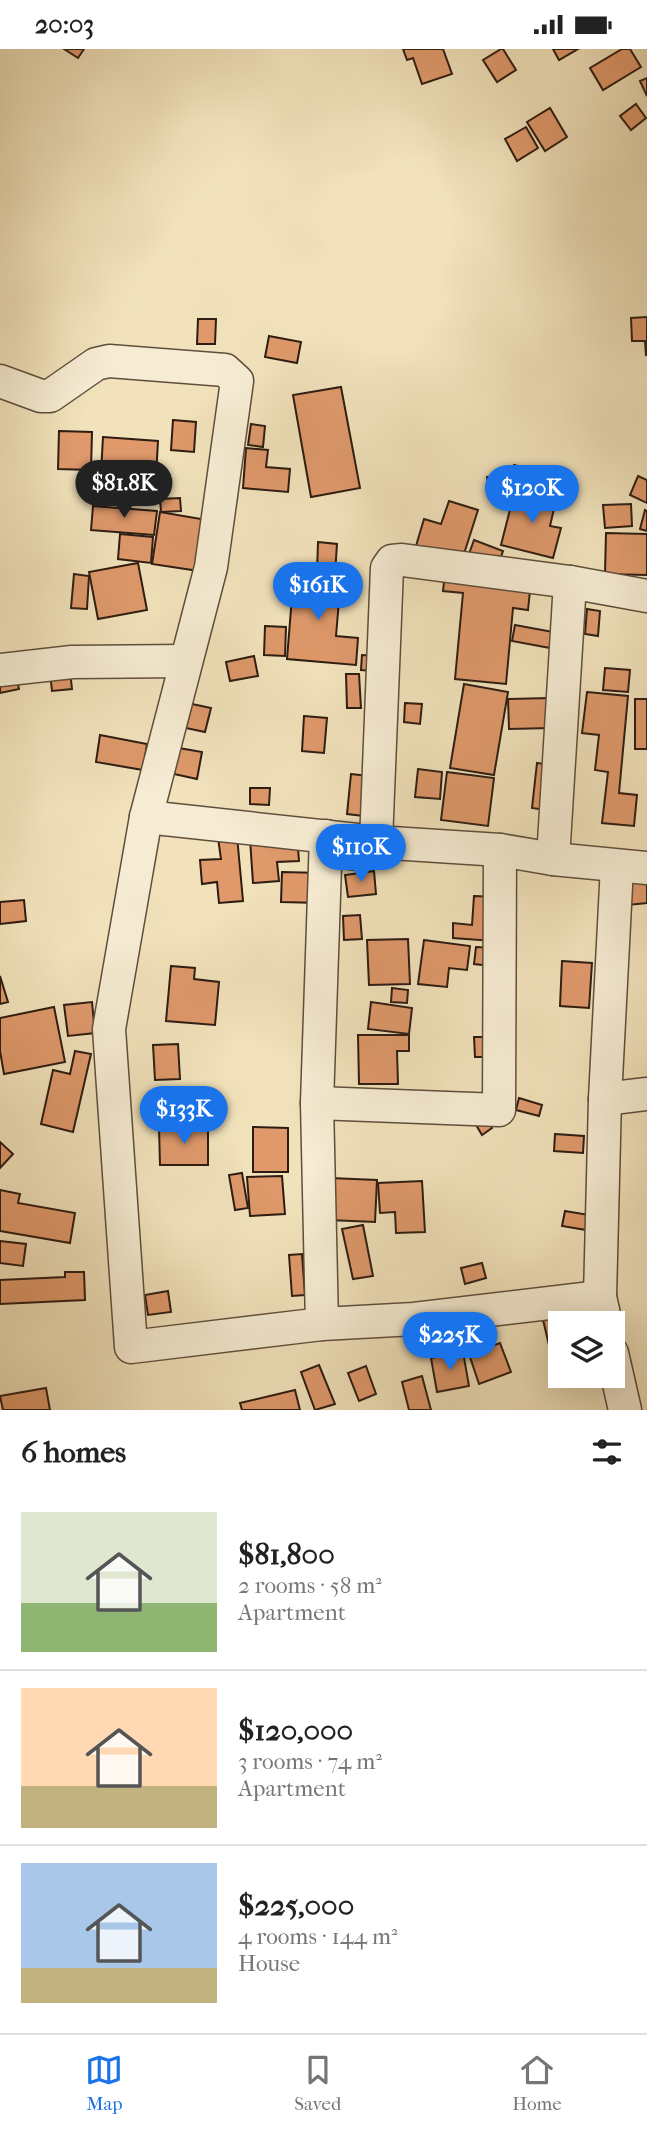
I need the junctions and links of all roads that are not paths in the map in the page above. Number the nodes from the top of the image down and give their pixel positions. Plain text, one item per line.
1 (0, 381) edge
2 (570, 582) junction
3 (647, 596) edge
4 (186, 661) junction
5 (0, 670) edge
6 (146, 817) junction
7 (326, 836) junction
8 (376, 842) junction
9 (500, 850) junction
10 (552, 859) junction
11 (632, 867) edge
12 (647, 1094) edge
13 (606, 1099) junction
14 (317, 1103) junction
15 (603, 1310) edge
16 (322, 1324) junction
17 (620, 1388) edge
18 (625, 1410) edge

1 - 4 street
2 - 3 street
2 - 8 street
2 - 10 street
4 - 5 street
4 - 6 street
6 - 7 street
6 - 16 street
7 - 8 street
7 - 14 street
8 - 9 street
9 - 10 street
9 - 14 street
10 - 11 street
11 - 13 street
12 - 13 street
13 - 15 street
14 - 16 street
15 - 16 street
17 - 18 street

